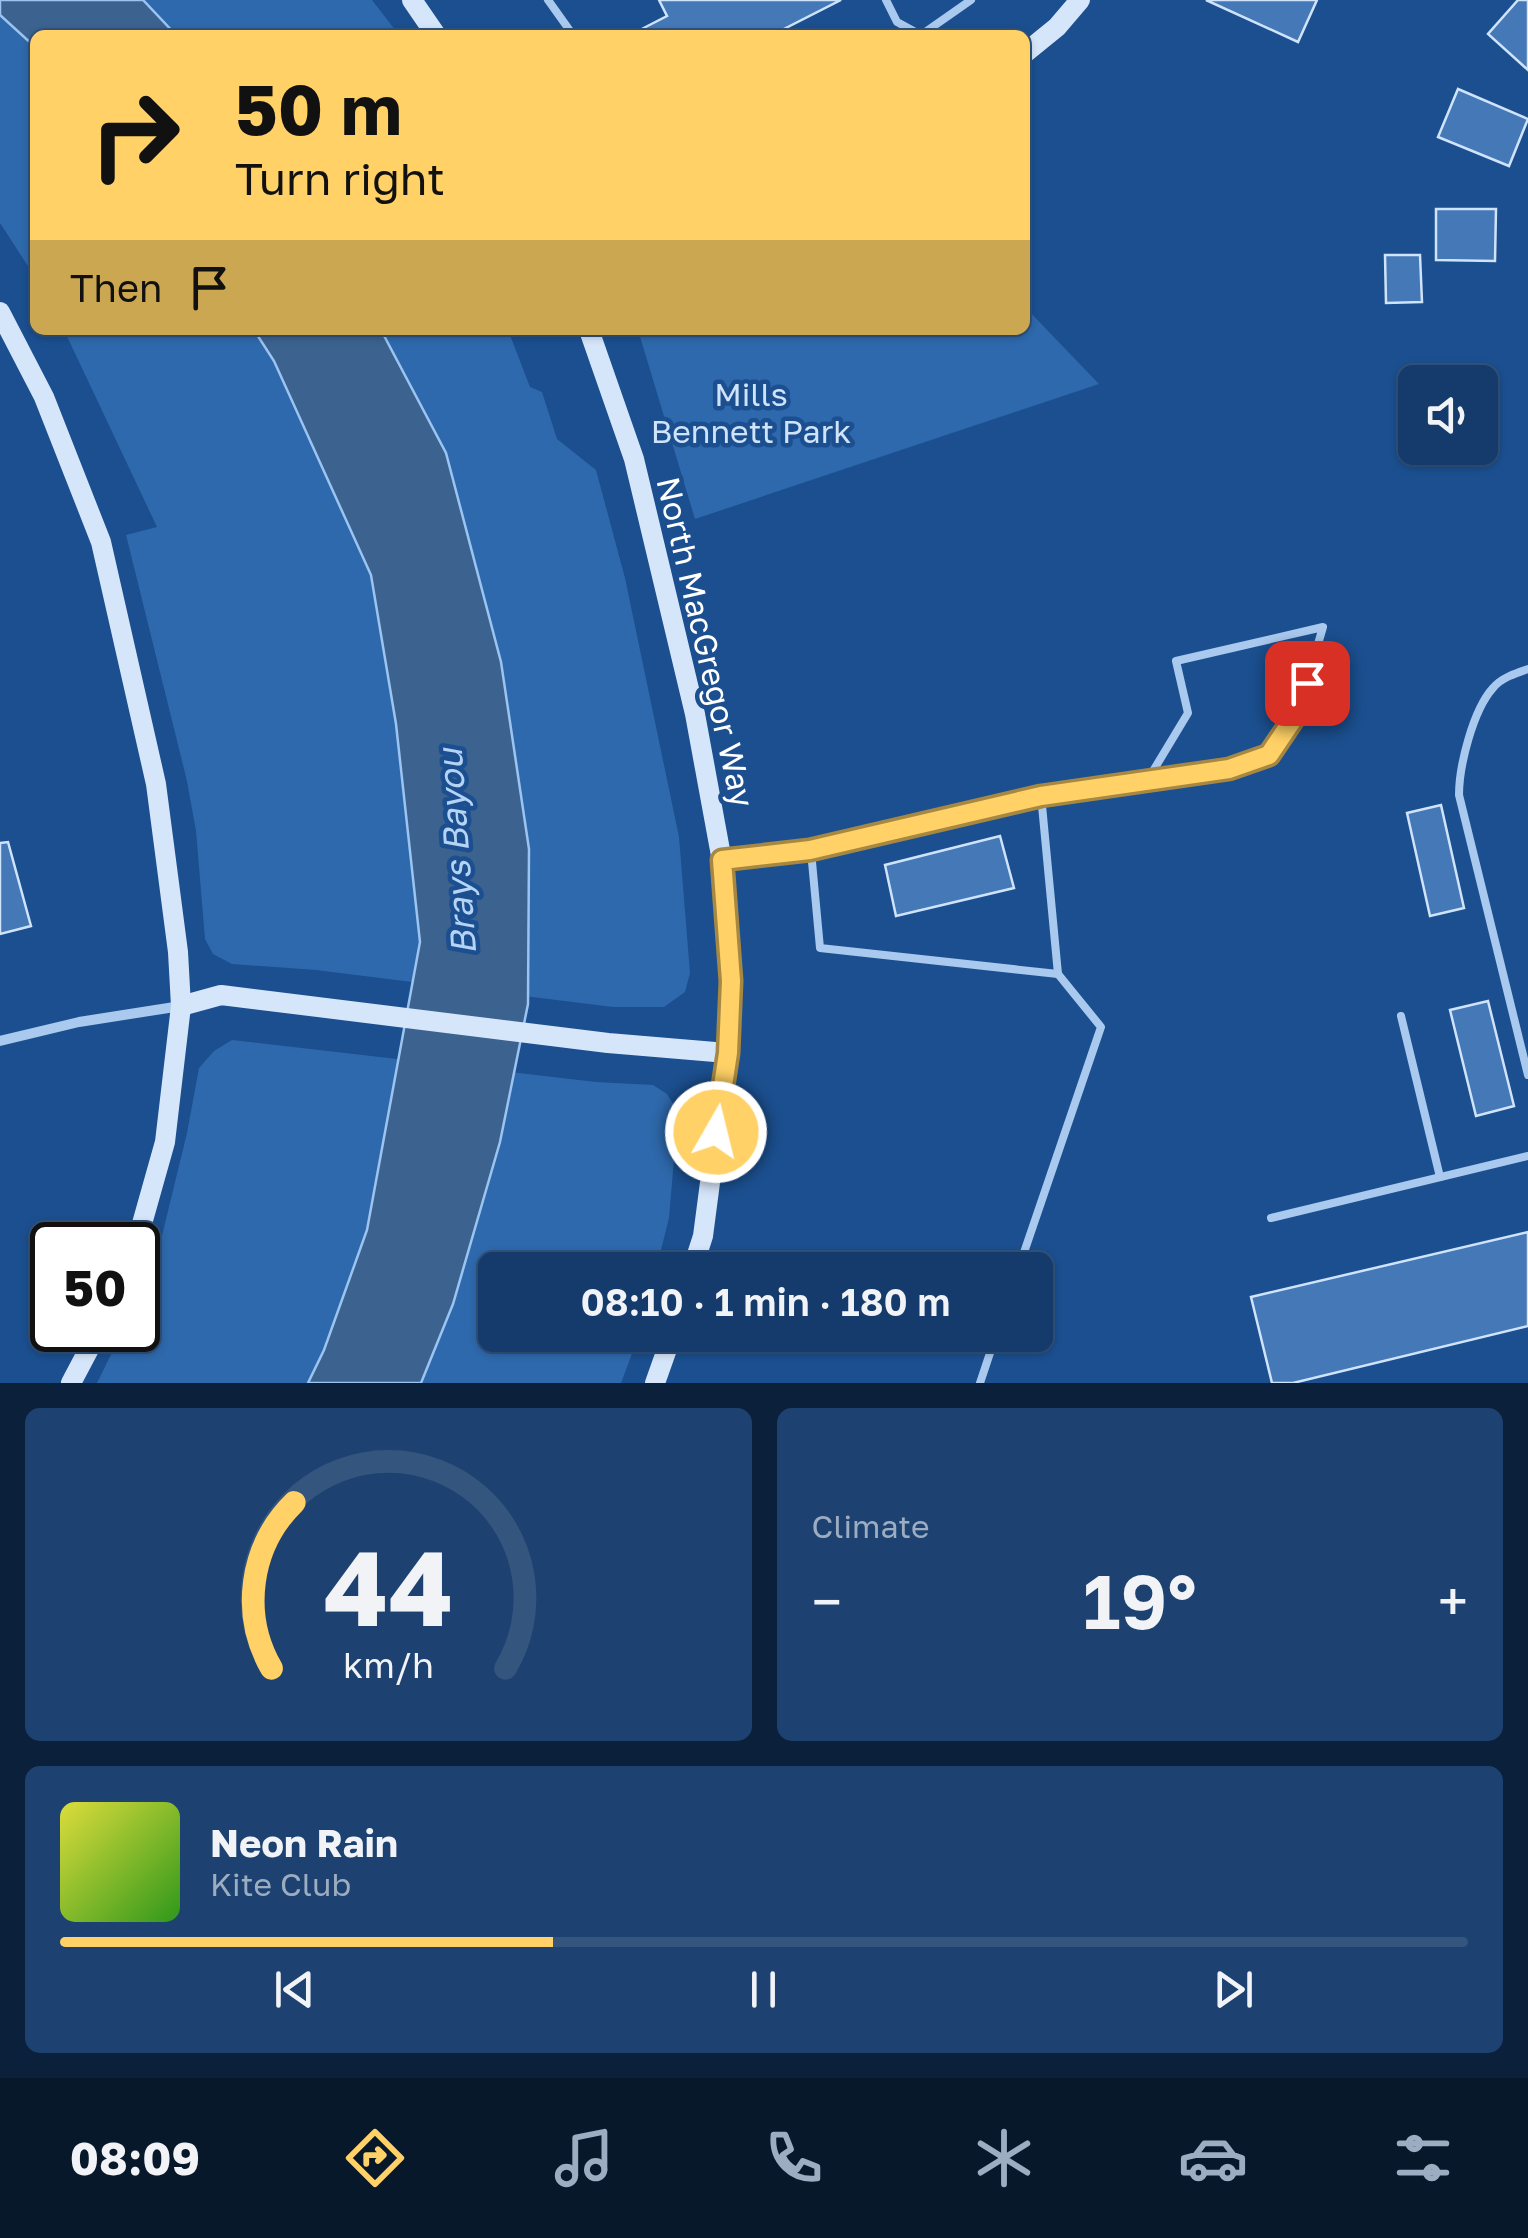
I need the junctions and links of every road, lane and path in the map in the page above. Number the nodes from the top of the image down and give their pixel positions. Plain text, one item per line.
1 (412, 0) edge
2 (548, 0) edge
3 (886, 0) edge
4 (971, 0) edge
5 (1080, 0) edge
6 (433, 30) edge
7 (569, 30) edge
8 (912, 30) edge
9 (928, 30) edge
10 (1030, 49) edge
11 (0, 312) edge
12 (591, 335) edge
13 (1528, 669) edge
14 (1146, 781) junction
15 (1041, 796) junction
16 (810, 850) junction
17 (722, 860) junction
18 (1058, 974) junction
19 (180, 1006) junction
20 (1401, 1016) dead end
21 (0, 1041) edge
22 (728, 1053) junction
23 (1528, 1075) edge
24 (1528, 1156) edge
25 (1440, 1177) junction
26 (1271, 1218) dead end
27 (142, 1222) edge
28 (698, 1252) edge
29 (1024, 1252) edge
30 (87, 1352) edge
31 (666, 1352) edge
32 (990, 1352) edge
33 (71, 1383) edge
34 (655, 1383) edge
35 (980, 1383) edge

1 - 6 main road
2 - 7 lane
3 - 8 lane
4 - 9 lane
5 - 10 main road
11 - 19 main road
12 - 17 main road, North MacGregor Way
13 - 23 lane
14 - 14 lane
14 - 15 lane
15 - 16 lane
15 - 18 lane
16 - 17 lane
16 - 18 lane
17 - 22 main road, North MacGregor Way
18 - 29 lane
19 - 21 street
19 - 22 main road
19 - 27 main road
20 - 25 lane
22 - 28 main road, North MacGregor Way
24 - 25 lane
25 - 26 lane
30 - 33 main road
31 - 34 main road
32 - 35 lane

